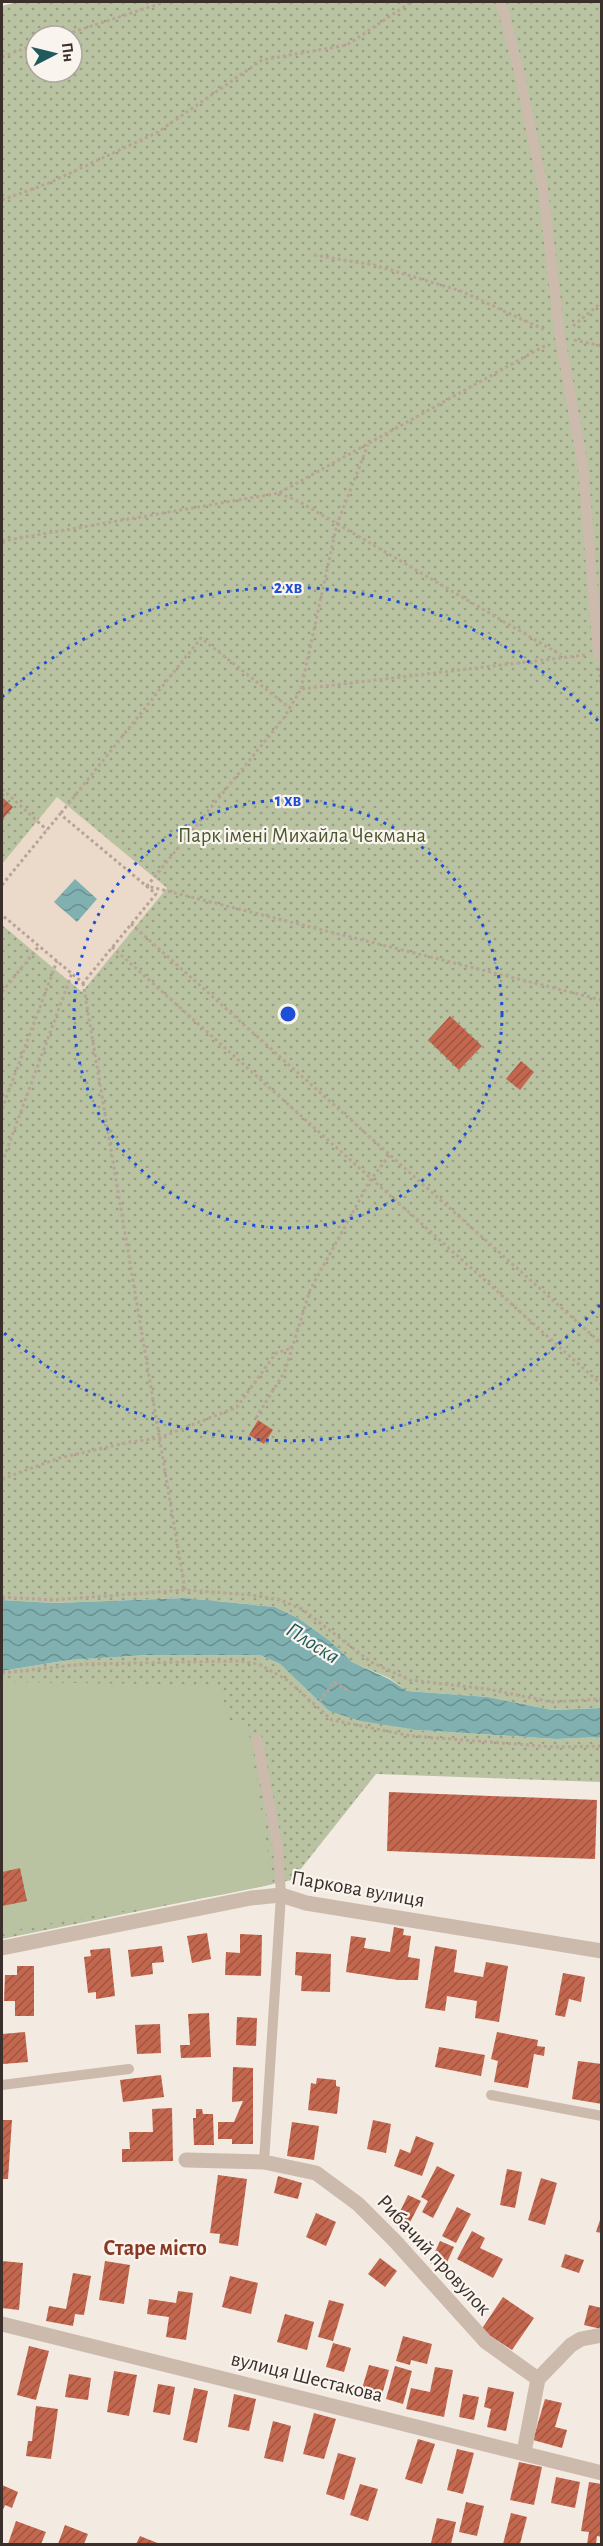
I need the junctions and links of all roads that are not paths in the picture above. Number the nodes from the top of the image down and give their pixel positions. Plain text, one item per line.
1 (501, 2) edge
2 (598, 654) road end
3 (257, 1739) dead end
4 (282, 1895) junction
5 (2, 1948) edge
6 (602, 1951) edge
7 (129, 2069) dead end
8 (2, 2085) edge
9 (491, 2095) dead end
10 (602, 2116) edge
11 (186, 2160) dead end
12 (264, 2162) junction
13 (2, 2324) edge
14 (602, 2335) edge
15 (538, 2379) junction
16 (524, 2452) junction
17 (602, 2473) edge

1 - 2 lane
3 - 4 lane
4 - 5 street, Паркова вулиця
4 - 6 street, Паркова вулиця
4 - 12 lane
7 - 8 lane
9 - 10 lane
11 - 12 street, Рибачий провулок
12 - 15 street, Рибачий провулок
13 - 16 street, вулиця Шестакова
14 - 15 street
15 - 16 street
16 - 17 street, вулиця Шестакова

